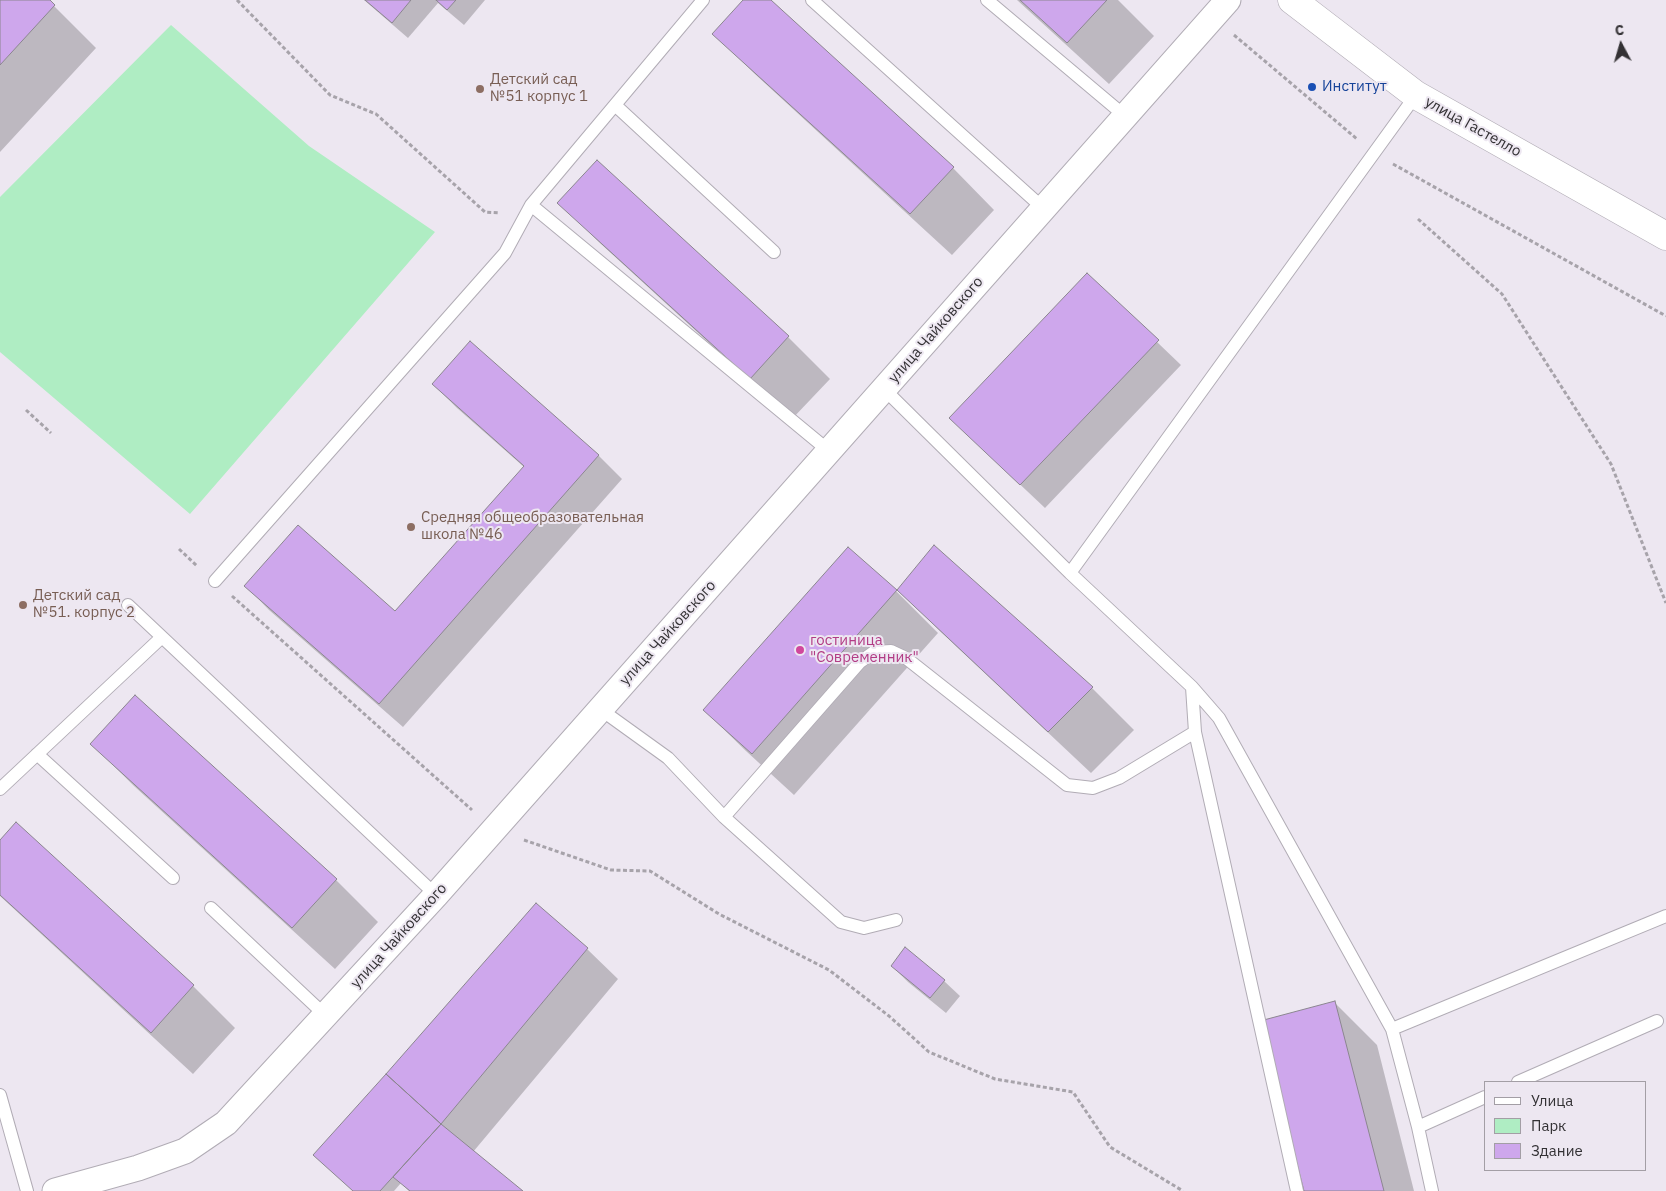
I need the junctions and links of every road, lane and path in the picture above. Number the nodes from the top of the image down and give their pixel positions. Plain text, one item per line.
1 (237, 0) edge
2 (703, 0) edge
3 (812, 0) edge
4 (987, 0) edge
5 (1292, 0) edge
6 (1220, 9) edge
7 (1416, 95) junction
8 (615, 105) junction
9 (1125, 116) junction
10 (1374, 154) junction
11 (531, 205) junction
12 (1044, 208) junction
13 (1418, 219) dead end
14 (1666, 236) edge
15 (774, 252) dead end
16 (1666, 316) edge
17 (884, 389) junction
18 (26, 410) dead end
19 (51, 433) dead end
20 (830, 451) junction
21 (179, 549) dead end
22 (1070, 573) junction
23 (215, 581) junction
24 (1666, 603) edge
25 (128, 605) dead end
26 (162, 637) junction
27 (1192, 688) junction
28 (600, 709) junction
29 (1195, 732) junction
30 (37, 754) junction
31 (0, 789) edge
32 (724, 817) junction
33 (494, 830) junction
34 (173, 878) dead end
35 (436, 895) junction
36 (211, 908) dead end
37 (1666, 916) edge
38 (896, 920) dead end
39 (326, 1016) junction
40 (1657, 1021) dead end
41 (1392, 1029) junction
42 (1520, 1081) edge
43 (0, 1095) edge
44 (1484, 1097) edge
45 (1418, 1127) junction
46 (27, 1191) edge
47 (55, 1191) edge
48 (1182, 1191) edge
49 (1297, 1191) edge
50 (1432, 1191) edge

1 - 11 path
2 - 8 lane
3 - 12 lane
4 - 9 lane
5 - 7 street, улица Гастелло
6 - 9 street, улица Чайковского
6 - 10 path
7 - 10 lane
7 - 14 street, улица Гастелло
8 - 11 lane
8 - 15 lane
9 - 12 street, улица Чайковского
10 - 16 path
10 - 22 lane
11 - 20 lane
11 - 23 lane
12 - 17 street, улица Чайковского
13 - 24 path
17 - 20 street, улица Чайковского
17 - 22 lane
18 - 19 path
20 - 28 street, улица Чайковского
21 - 23 path
22 - 27 lane
23 - 33 path
25 - 26 lane
26 - 30 lane
26 - 35 lane
27 - 29 lane
27 - 41 lane
28 - 32 lane
28 - 33 street, улица Чайковского
29 - 32 lane
29 - 49 lane
30 - 31 lane
30 - 34 lane
32 - 38 lane
33 - 35 street, улица Чайковского
33 - 48 path
35 - 39 street, улица Чайковского
36 - 39 lane
37 - 41 lane
39 - 47 street, улица Чайковского
40 - 42 lane
41 - 45 lane
43 - 46 lane
44 - 45 lane
45 - 50 lane

